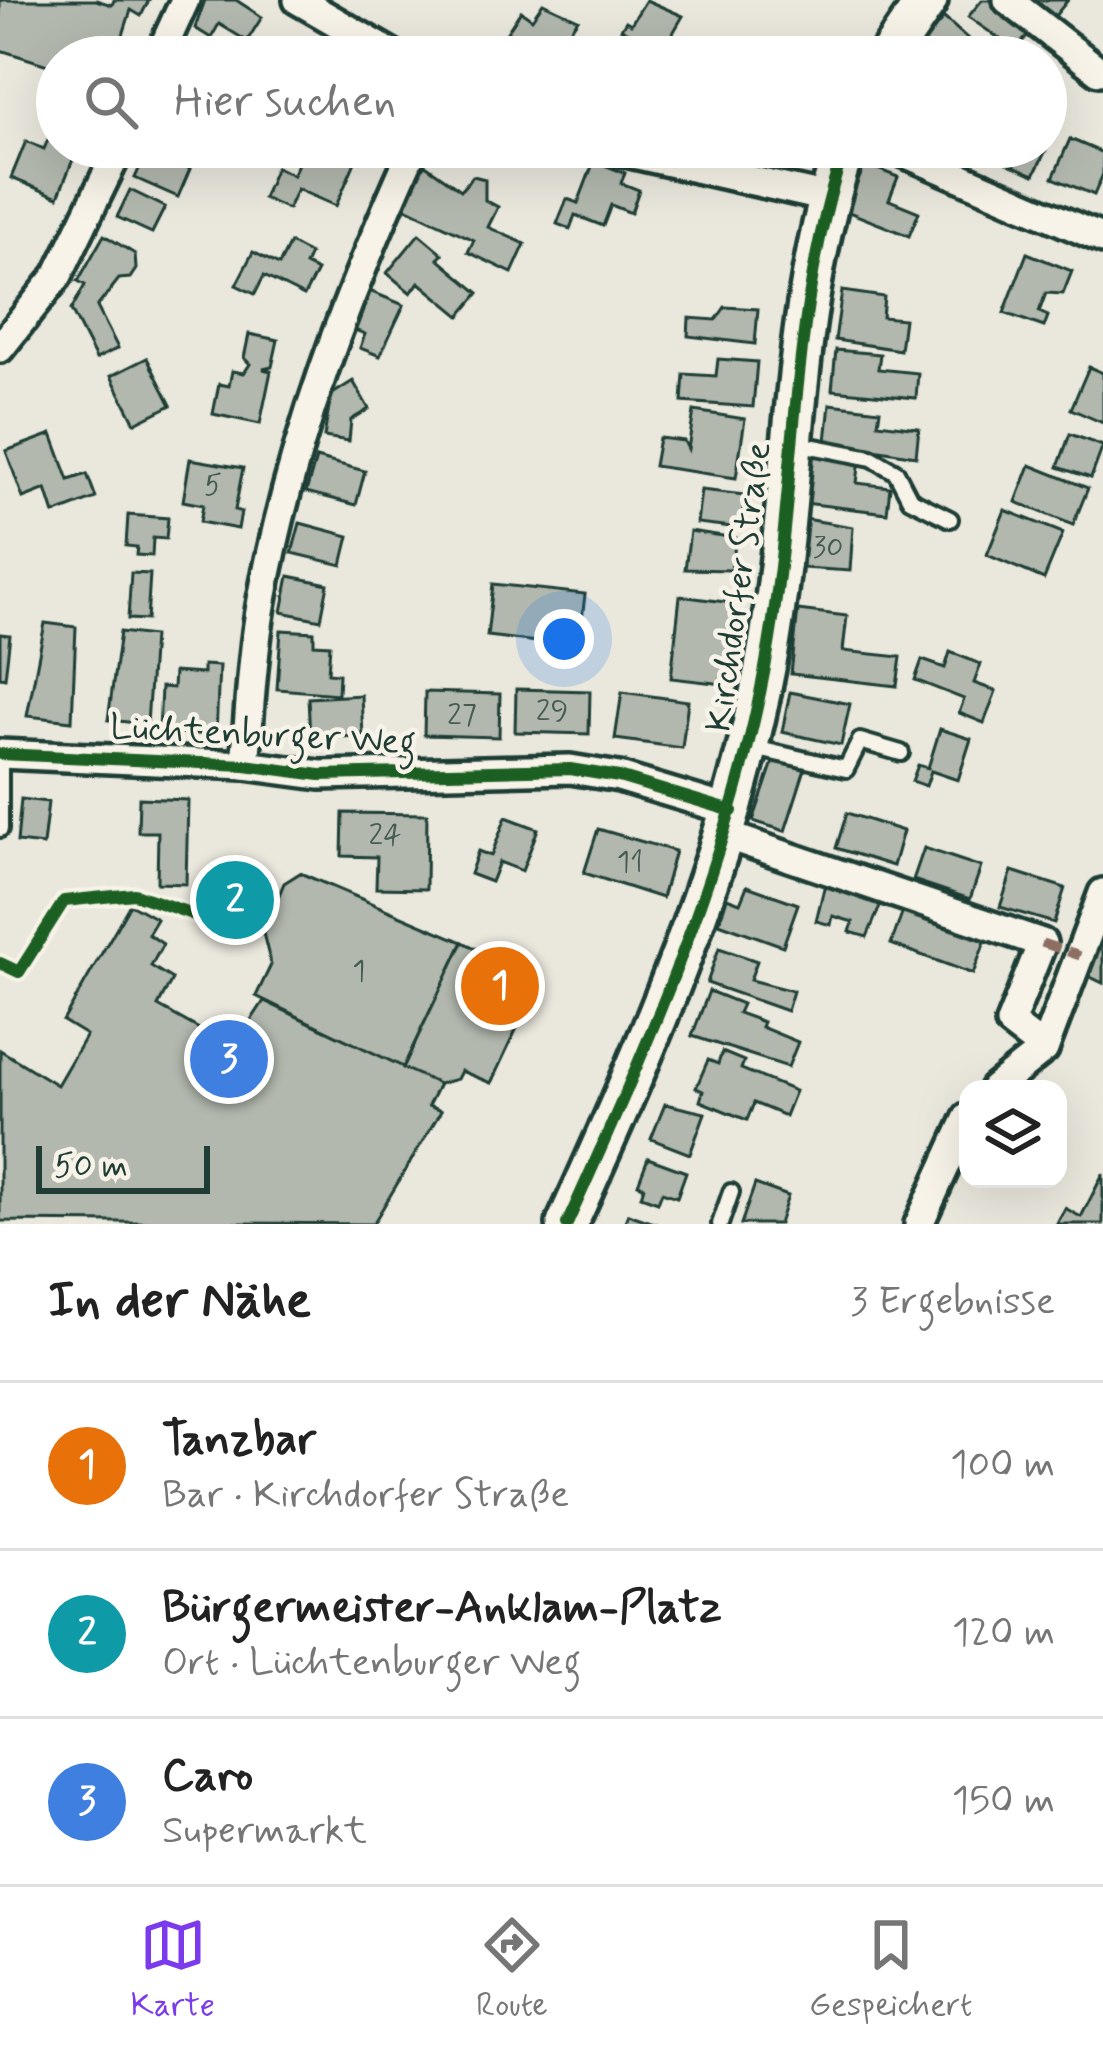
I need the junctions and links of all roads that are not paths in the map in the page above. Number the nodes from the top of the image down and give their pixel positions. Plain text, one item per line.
1 (184, 0) edge
2 (298, 0) edge
3 (927, 0) edge
4 (1009, 0) edge
5 (168, 36) edge
6 (361, 36) edge
7 (902, 36) edge
8 (1055, 36) edge
9 (1067, 46) edge
10 (1099, 71) dead end
11 (110, 168) edge
12 (404, 168) edge
13 (696, 168) edge
14 (838, 168) edge
15 (939, 168) edge
16 (828, 198) junction
17 (1103, 239) edge
18 (0, 348) edge
19 (790, 442) junction
20 (950, 519) dead end
21 (748, 747) junction
22 (901, 752) dead end
23 (0, 754) edge
24 (0, 765) edge
25 (245, 765) junction
26 (729, 823) junction
27 (0, 829) edge
28 (1103, 893) edge
29 (1044, 1049) junction
30 (1005, 1080) edge
31 (959, 1137) edge
32 (731, 1192) dead end
33 (567, 1224) edge
34 (720, 1224) edge
35 (919, 1224) edge

1 - 5 street
2 - 6 street
3 - 7 street
4 - 8 street
9 - 10 street
11 - 18 street
12 - 25 street
13 - 16 street
14 - 16 street, Kirchdorfer Straße
15 - 17 street
16 - 19 street, Kirchdorfer Straße
19 - 20 lane
19 - 21 street, Kirchdorfer Straße
21 - 22 lane
21 - 26 street, Kirchdorfer Straße
23 - 25 street, Lüchtenburger Weg
24 - 27 lane
25 - 26 street, Lüchtenburger Weg
26 - 29 street, Lüchtenburger Weg
26 - 33 street, Kirchdorfer Straße
28 - 29 street
29 - 30 street
31 - 35 street
32 - 34 lane

